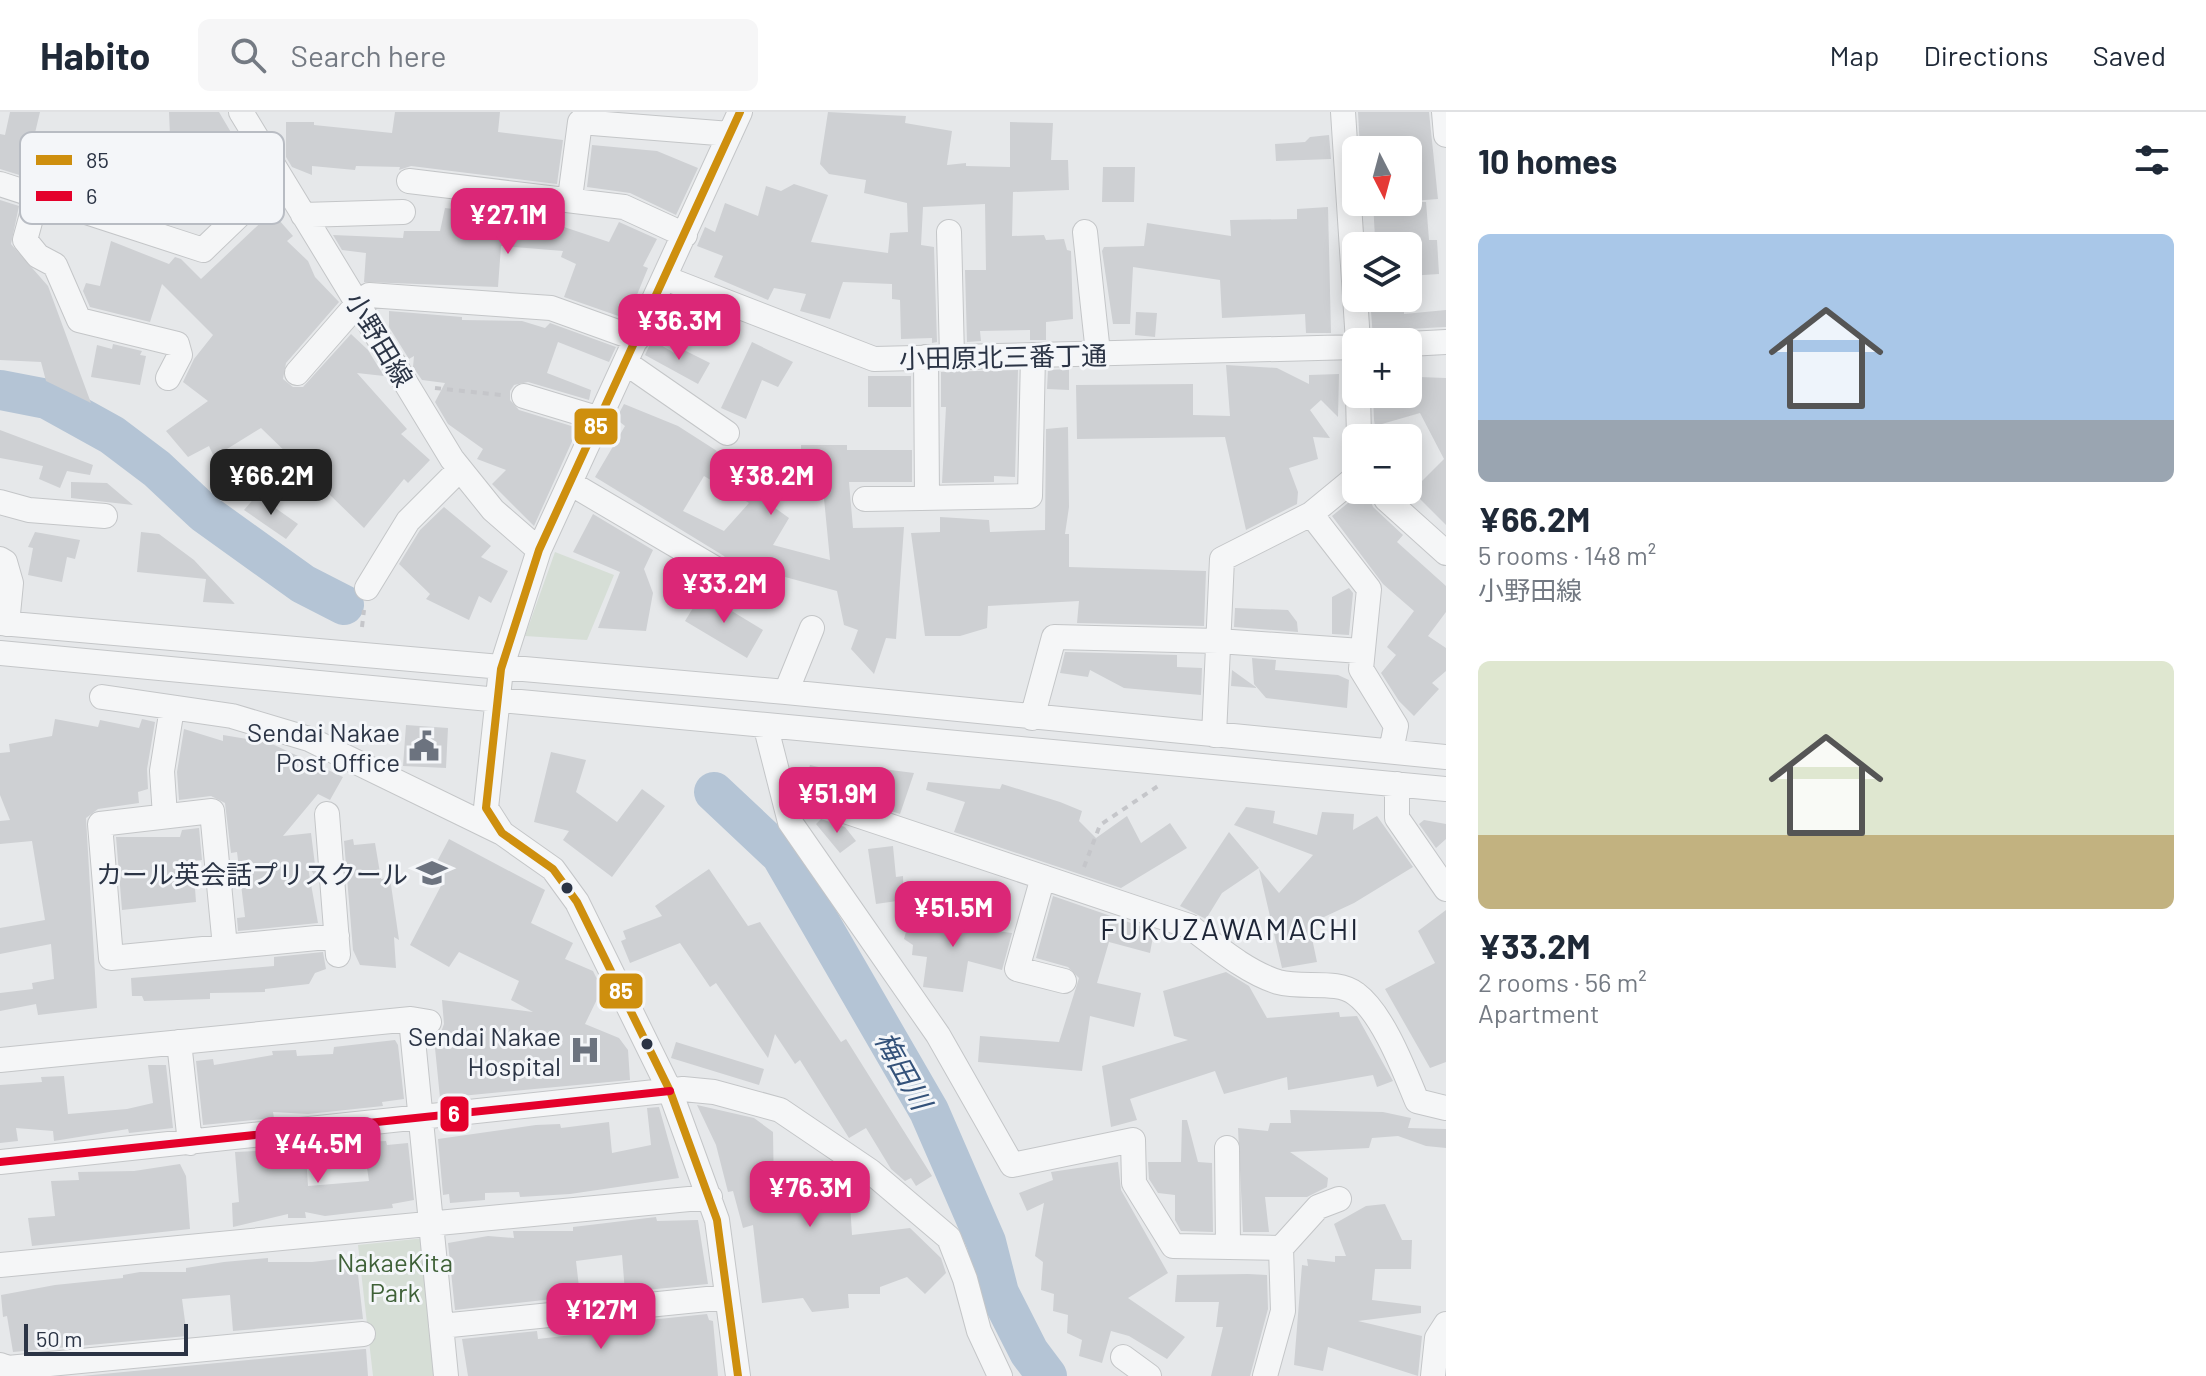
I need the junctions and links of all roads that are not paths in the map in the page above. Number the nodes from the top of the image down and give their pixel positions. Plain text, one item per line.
1 (241, 112) edge
2 (1343, 112) edge
3 (1444, 112) edge
4 (735, 123) edge
5 (253, 132) edge
6 (1446, 135) edge
7 (409, 181) dead end
8 (0, 184) edge
9 (284, 185) edge
10 (20, 190) edge
11 (570, 198) junction
12 (403, 212) dead end
13 (303, 215) junction
14 (29, 224) edge
15 (123, 224) edge
16 (230, 224) edge
17 (949, 232) dead end
18 (1085, 232) dead end
19 (685, 235) junction
20 (665, 278) junction
21 (359, 302) junction
22 (1356, 328) edge
23 (637, 339) junction
24 (1446, 342) edge
25 (1422, 343) edge
26 (1342, 345) edge
27 (1098, 353) junction
28 (1033, 355) junction
29 (926, 357) junction
30 (952, 357) junction
31 (626, 363) junction
32 (297, 373) dead end
33 (168, 378) dead end
34 (524, 396) road end
35 (600, 419) junction
36 (727, 433) dead end
37 (460, 469) junction
38 (570, 483) junction
39 (1342, 489) edge
40 (927, 498) junction
41 (865, 499) dead end
42 (0, 502) edge
43 (1392, 504) edge
44 (1311, 514) junction
45 (105, 516) dead end
46 (539, 550) junction
47 (1446, 553) edge
48 (0, 559) edge
49 (716, 569) dead end
50 (367, 588) dead end
51 (3, 623) edge
52 (812, 628) dead end
53 (1218, 641) junction
54 (1361, 651) junction
55 (0, 653) edge
56 (501, 669) junction
57 (786, 692) junction
58 (102, 697) dead end
59 (497, 701) junction
60 (172, 708) junction
61 (1032, 718) junction
62 (766, 728) junction
63 (1214, 735) junction
64 (1391, 751) junction
65 (1446, 757) edge
66 (1397, 784) junction
67 (1446, 789) edge
68 (782, 790) junction
69 (327, 814) dead end
70 (165, 816) junction
71 (502, 833) junction
72 (1043, 877) junction
73 (1446, 889) edge
74 (225, 947) junction
75 (1064, 981) dead end
76 (179, 1042) junction
77 (0, 1060) edge
78 (670, 1091) junction
79 (1446, 1108) edge
80 (421, 1120) junction
81 (190, 1143) junction
82 (1227, 1148) dead end
83 (0, 1162) edge
84 (710, 1197) junction
85 (1339, 1199) dead end
86 (431, 1224) junction
87 (1228, 1247) junction
88 (1281, 1248) junction
89 (0, 1265) edge
90 (727, 1297) junction
91 (1446, 1324) edge
92 (441, 1326) junction
93 (363, 1334) dead end
94 (1123, 1357) dead end
95 (8, 1367) edge
96 (446, 1376) edge
97 (738, 1376) edge
98 (1000, 1376) edge
99 (1149, 1376) edge
100 (1265, 1376) edge
101 (1433, 1376) edge

1 - 5 street, 小野田線
2 - 22 street
3 - 6 street
4 - 11 street
4 - 19 street
7 - 11 street
8 - 10 street
9 - 13 street, 小野田線
11 - 19 street
12 - 13 street
13 - 21 street, 小野田線
14 - 33 street
15 - 16 street
17 - 30 street
18 - 27 street
19 - 20 street
20 - 23 street
20 - 29 street, 小田原北三番丁通
21 - 23 street
21 - 32 street
21 - 37 street, 小野田線
23 - 31 street
24 - 25 street
26 - 27 street, 小田原北三番丁通
27 - 28 street, 小田原北三番丁通
28 - 30 street, 小田原北三番丁通
28 - 40 street
29 - 30 street, 小田原北三番丁通
29 - 40 street
31 - 35 street
31 - 36 street
34 - 35 street
35 - 38 street
37 - 46 street, 小野田線
37 - 50 street
38 - 46 street
38 - 49 street
39 - 44 street
40 - 41 street
42 - 45 street
43 - 47 street
44 - 53 street
44 - 54 street
46 - 56 street
48 - 51 street
51 - 56 street
52 - 57 street
53 - 54 street
53 - 61 street
53 - 63 street
54 - 64 street
55 - 59 street
56 - 57 street
56 - 59 street
57 - 61 street
58 - 60 street
59 - 62 street
59 - 71 street
60 - 70 street
60 - 71 street
61 - 63 street
62 - 66 street
62 - 68 street
63 - 64 street
64 - 65 street
66 - 67 street
66 - 73 street
68 - 72 street
68 - 87 street
69 - 74 street
70 - 74 street
70 - 74 street
71 - 78 street
72 - 75 street
72 - 79 street
76 - 77 street
76 - 80 street
76 - 81 street
78 - 80 street
78 - 84 street
78 - 98 street
80 - 81 street
80 - 86 street
81 - 83 street
82 - 87 street
84 - 86 street
84 - 90 street
85 - 88 street
86 - 89 street
86 - 92 street
87 - 88 street
88 - 100 street
90 - 92 street
90 - 97 street
91 - 101 street
92 - 96 street
93 - 95 street
94 - 99 street

